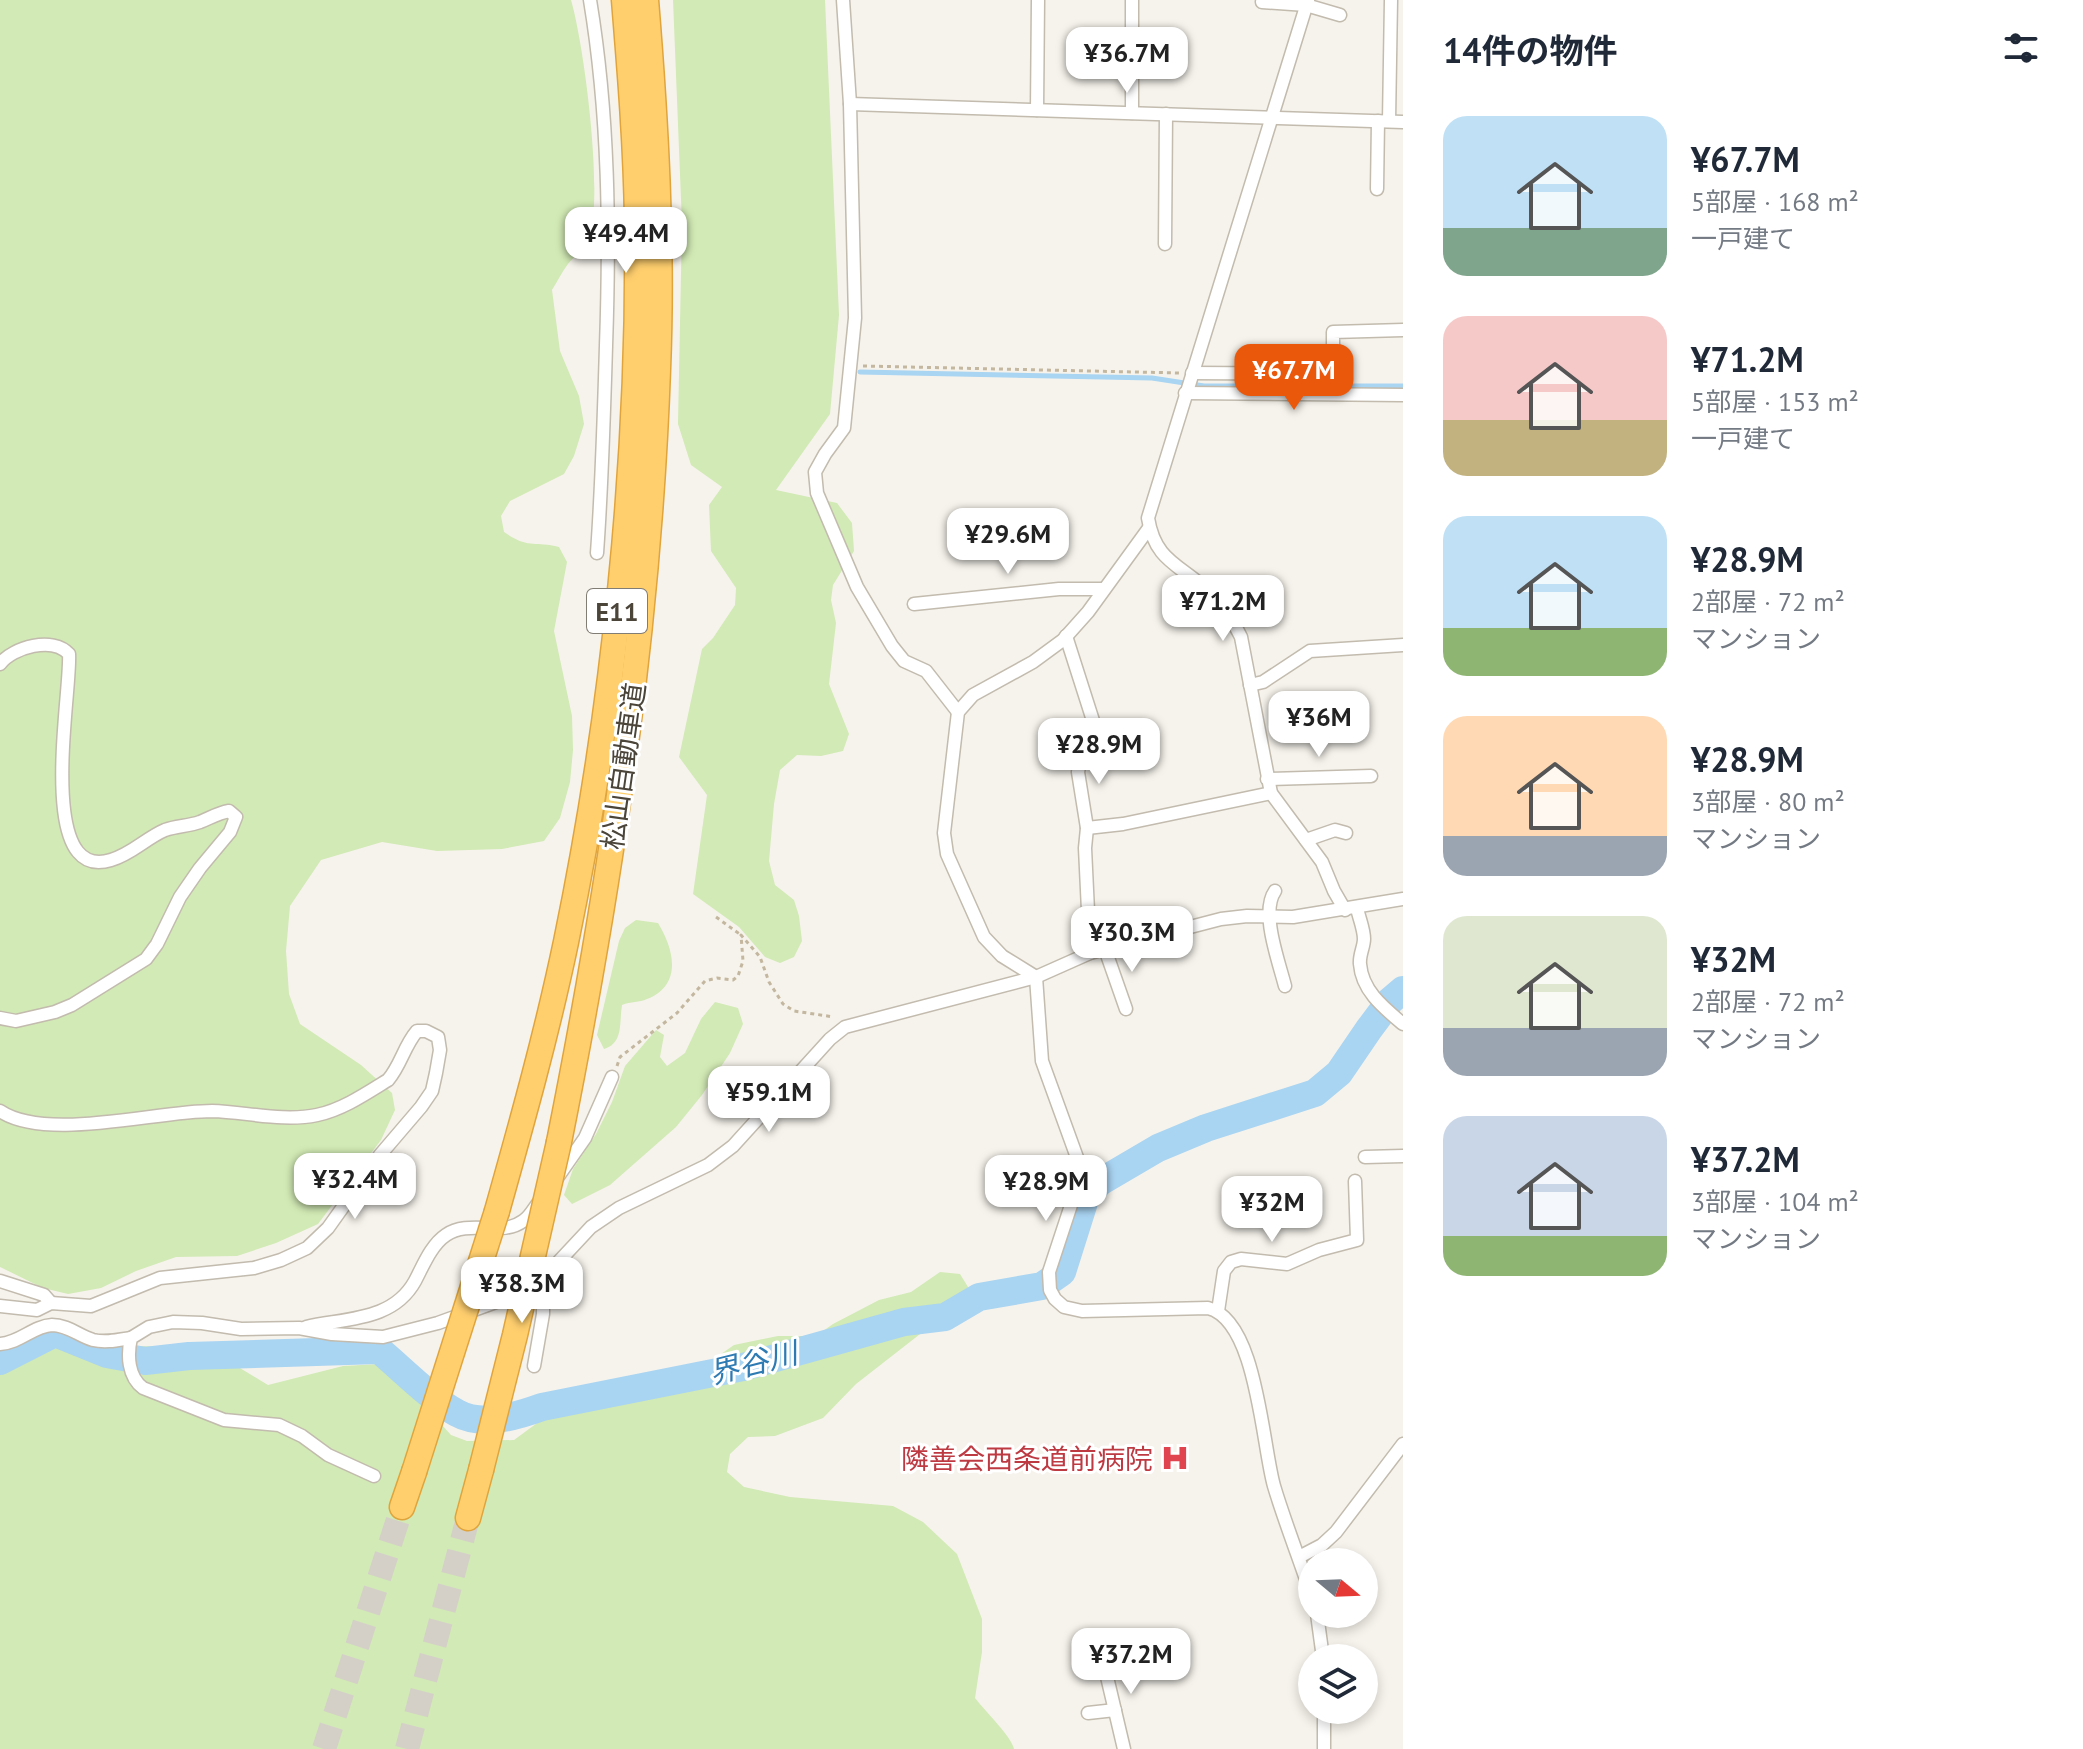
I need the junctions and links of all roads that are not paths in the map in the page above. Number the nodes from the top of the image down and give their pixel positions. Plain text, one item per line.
1 (590, 0) edge
2 (624, 0) edge
3 (646, 0) edge
4 (843, 0) edge
5 (1038, 0) edge
6 (1132, 0) edge
7 (1391, 0) edge
8 (1262, 2) edge
9 (1307, 2) edge
10 (1340, 15) dead end
11 (850, 104) junction
12 (1037, 110) junction
13 (1132, 113) junction
14 (1166, 114) junction
15 (1271, 118) junction
16 (1390, 121) edge
17 (1377, 189) dead end
18 (1165, 244) dead end
19 (1403, 330) edge
20 (1188, 384) junction
21 (1403, 395) edge
22 (1149, 528) junction
23 (597, 553) dead end
24 (1104, 589) junction
25 (914, 604) dead end
26 (1066, 636) junction
27 (1403, 645) edge
28 (0, 664) edge
29 (1250, 685) junction
30 (958, 712) junction
31 (1371, 776) dead end
32 (1267, 779) junction
33 (1271, 793) junction
34 (1087, 828) junction
35 (1346, 833) dead end
36 (1306, 840) junction
37 (1275, 891) dead end
38 (1403, 899) edge
39 (1351, 909) junction
40 (1268, 917) junction
41 (1105, 949) junction
42 (1090, 953) junction
43 (1036, 977) junction
44 (1285, 986) dead end
45 (1126, 1009) dead end
46 (0, 1018) edge
47 (1403, 1024) edge
48 (612, 1077) road end
49 (0, 1111) edge
50 (1403, 1156) edge
51 (1365, 1157) dead end
52 (1355, 1181) dead end
53 (0, 1281) edge
54 (543, 1285) junction
55 (51, 1303) junction
56 (0, 1306) edge
57 (1218, 1311) junction
58 (299, 1328) junction
59 (130, 1340) junction
60 (0, 1344) edge
61 (534, 1366) dead end
62 (1403, 1444) edge
63 (374, 1476) dead end
64 (402, 1507) tunnel mouth
65 (468, 1518) tunnel mouth
66 (1316, 1548) edge
67 (1298, 1554) edge
68 (1159, 1666) dead end
69 (1115, 1710) junction
70 (1088, 1713) dead end
71 (1324, 1724) edge
72 (1124, 1749) edge
73 (1324, 1749) edge

1 - 23 street
2 - 64 highway, 松山自動車道 / E11, bridge
3 - 65 highway, 松山自動車道 / E11, bridge
4 - 11 street
5 - 12 street
6 - 13 street
7 - 16 street
8 - 9 street
9 - 10 street
9 - 15 street
11 - 12 street
11 - 30 street
12 - 13 street
13 - 14 street
14 - 15 street
14 - 18 street
15 - 16 street
15 - 20 street
16 - 17 street
19 - 20 street
20 - 21 street
20 - 22 street
22 - 24 street
22 - 29 street
24 - 25 street
24 - 26 street
26 - 30 street
26 - 34 street
27 - 29 street
28 - 46 street
29 - 32 street
30 - 43 street
31 - 32 street
32 - 33 street
33 - 34 street
33 - 36 street
34 - 42 street
35 - 36 street
36 - 39 street
37 - 40 street
38 - 39 street
39 - 40 street
39 - 47 street
40 - 41 street
40 - 44 street
41 - 42 street
41 - 45 street
42 - 43 street
43 - 54 street
43 - 57 street
48 - 58 street
49 - 55 street
50 - 51 street
52 - 57 street
53 - 55 street
54 - 58 street
54 - 61 street
55 - 56 street
57 - 67 street
58 - 59 street
59 - 60 street
59 - 63 street
62 - 66 street
68 - 69 street
69 - 70 street
69 - 72 street
71 - 73 street

